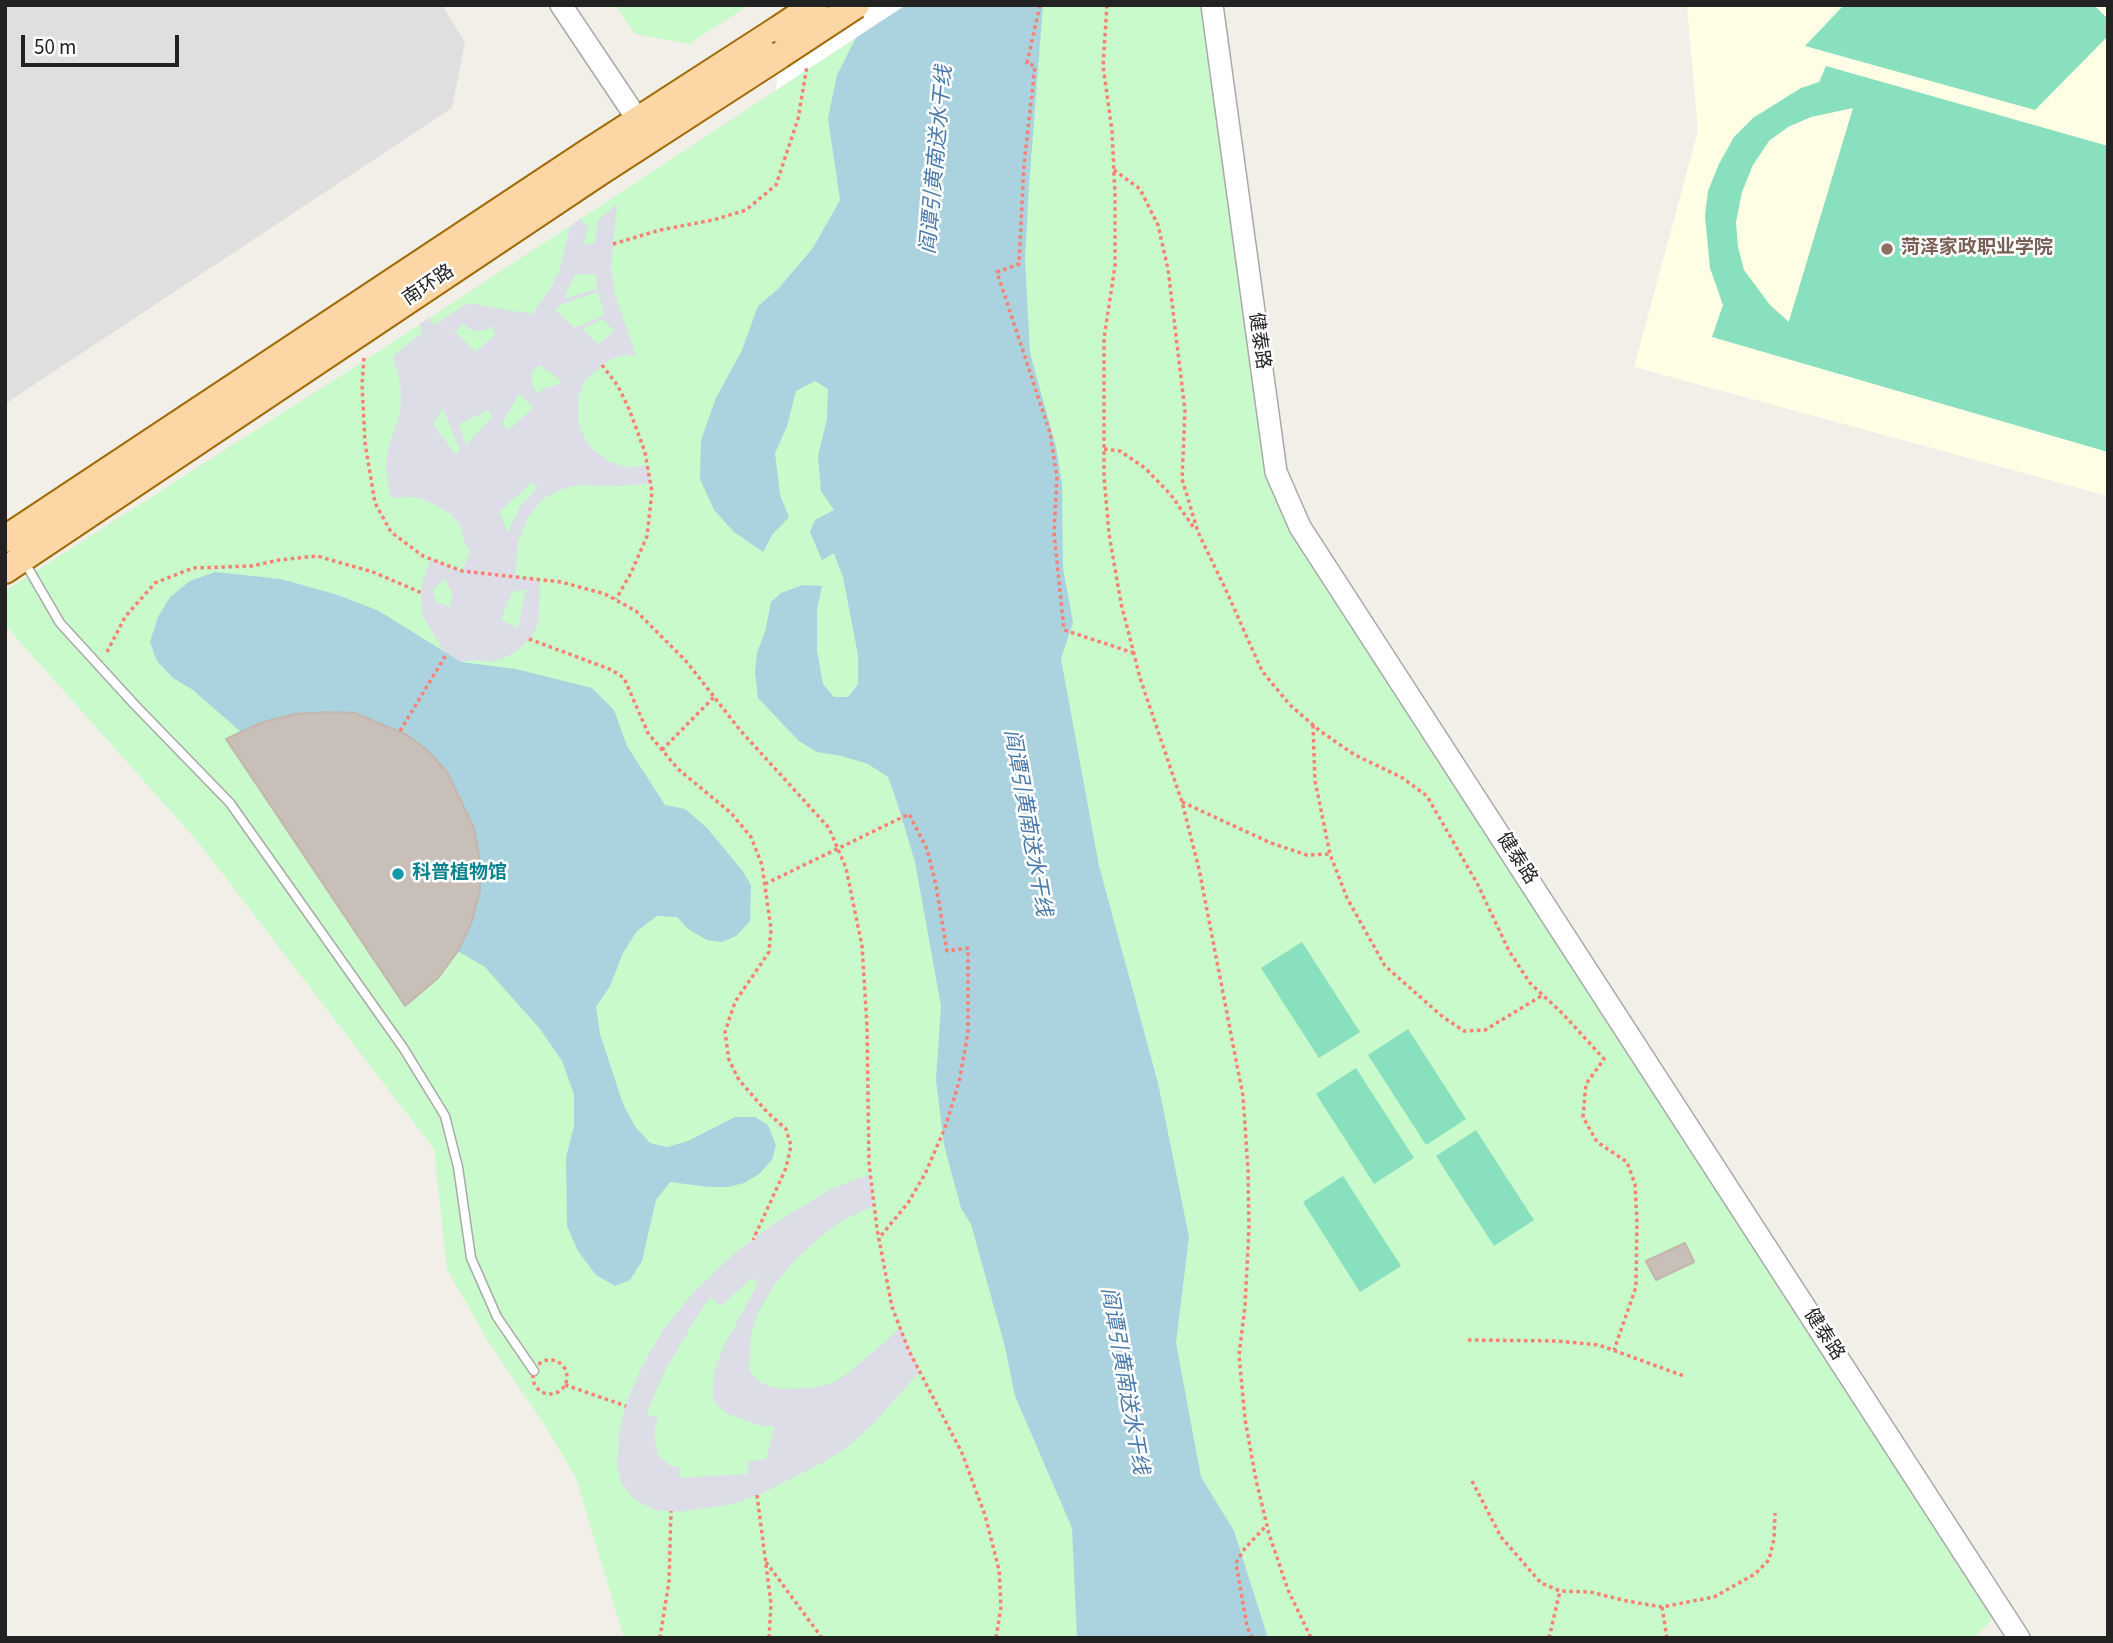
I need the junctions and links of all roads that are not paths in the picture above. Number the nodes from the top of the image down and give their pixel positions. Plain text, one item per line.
1 (561, 5) edge
2 (815, 5) edge
3 (856, 5) edge
4 (1212, 5) edge
5 (638, 120) junction
6 (11, 556) edge
7 (534, 1371) road end
8 (2019, 1638) edge

1 - 5 street
2 - 5 main road, 南环路, bridge
3 - 6 main road, 南环路, bridge
4 - 8 street, 健泰路
5 - 6 main road, 南环路
6 - 7 lane

